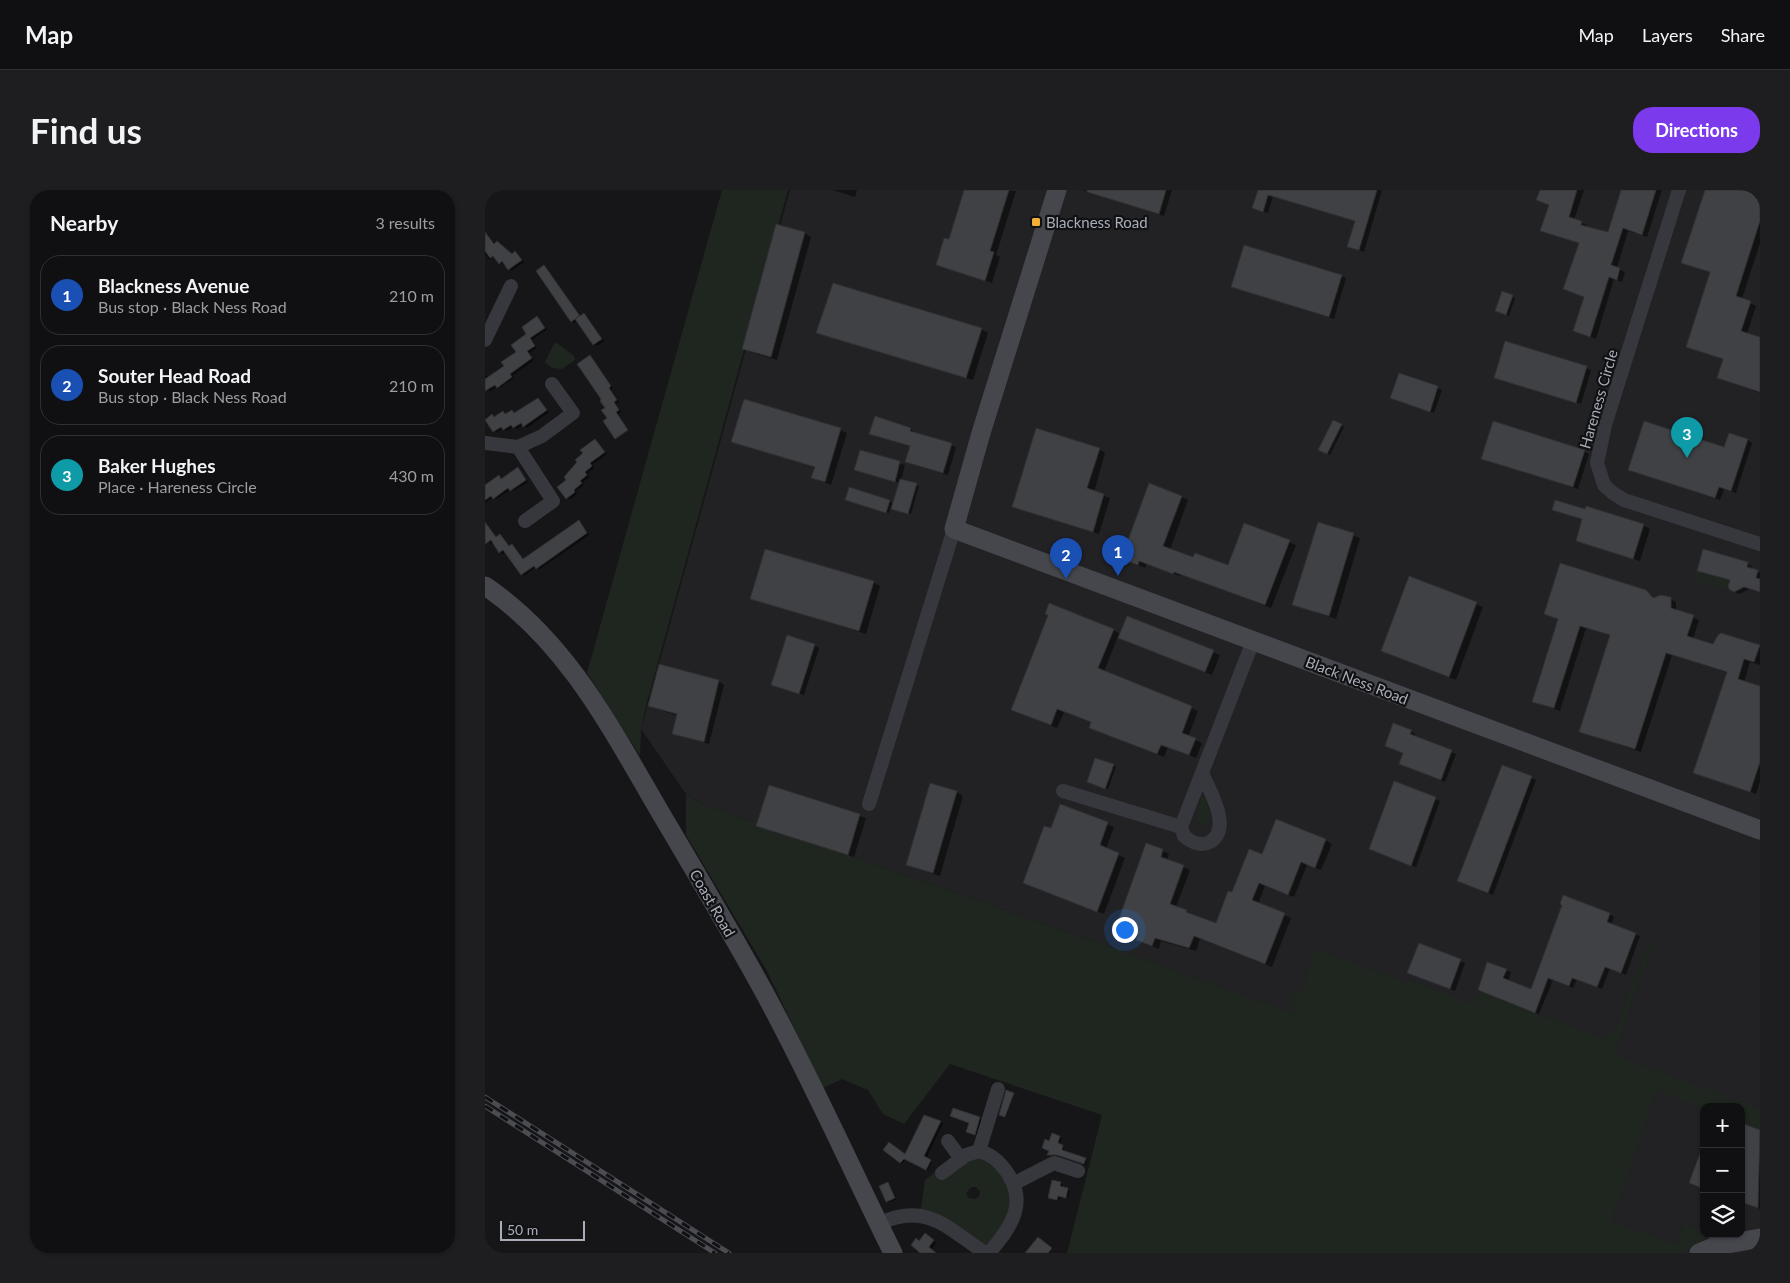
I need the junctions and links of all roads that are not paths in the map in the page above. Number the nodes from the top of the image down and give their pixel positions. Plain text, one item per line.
1 (1057, 190) edge
2 (1679, 190) edge
3 (511, 286) dead end
4 (485, 340) edge
5 (552, 384) dead end
6 (485, 443) edge
7 (517, 448) junction
8 (525, 521) dead end
9 (954, 529) junction
10 (1760, 544) edge
11 (485, 586) edge
12 (1253, 641) junction
13 (1202, 773) junction
14 (1063, 791) dead end
15 (869, 804) dead end
16 (1181, 827) junction
17 (1760, 830) edge
18 (998, 1090) dead end
19 (948, 1141) dead end
20 (979, 1150) junction
21 (961, 1159) junction
22 (1077, 1171) dead end
23 (942, 1173) dead end
24 (1015, 1183) junction
25 (879, 1224) junction
26 (1760, 1238) edge
27 (893, 1253) edge
28 (987, 1253) edge
29 (1699, 1253) edge

1 - 9 street
2 - 10 street, Hareness Circle
3 - 4 street
5 - 7 street
6 - 7 street
7 - 8 street
9 - 12 street, Black Ness Road
9 - 15 street
11 - 25 street, Coast Road
12 - 13 street
12 - 17 street, Black Ness Road
13 - 16 street
13 - 16 street
14 - 16 street
18 - 20 street
19 - 21 street
20 - 21 street
20 - 24 street
21 - 23 street
22 - 24 street
24 - 28 street
25 - 27 street, Coast Road
25 - 28 street
26 - 29 street

